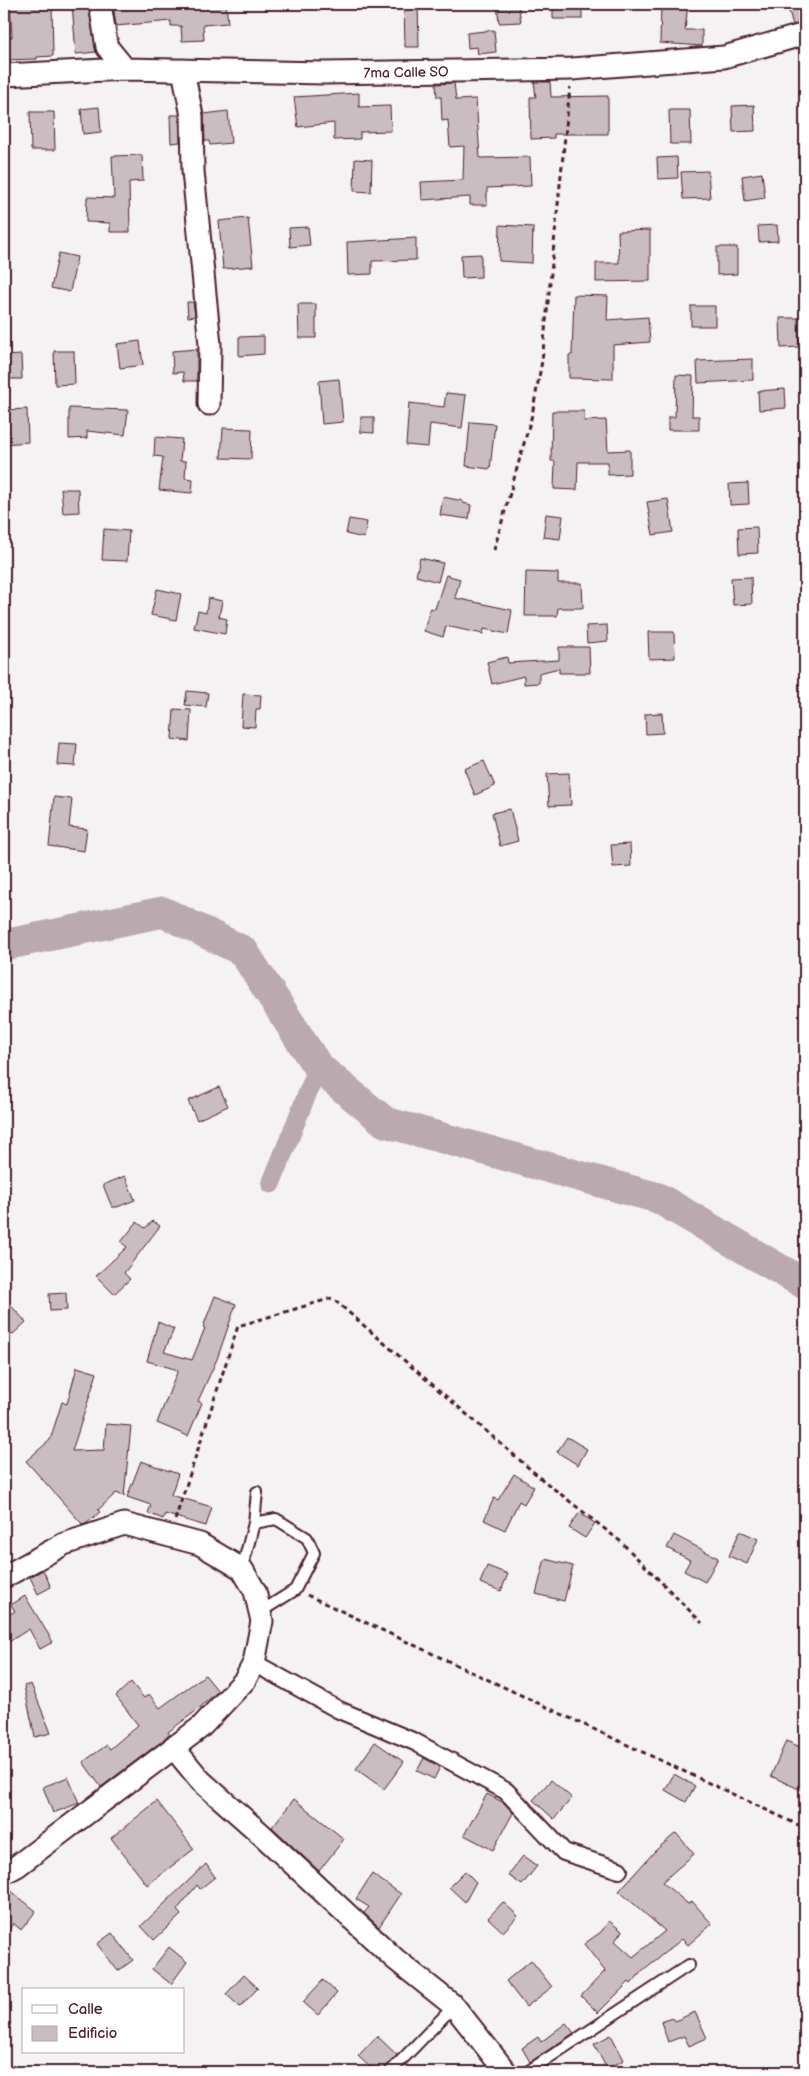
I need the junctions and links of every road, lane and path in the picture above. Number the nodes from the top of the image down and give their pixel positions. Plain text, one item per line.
1 (100, 4) edge
2 (805, 34) edge
3 (125, 69) junction
4 (572, 69) junction
5 (183, 70) junction
6 (4, 75) edge
7 (209, 404) dead end
8 (494, 550) dead end
9 (257, 1492) dead end
10 (254, 1523) junction
11 (169, 1536) junction
12 (242, 1569) junction
13 (4, 1577) edge
14 (295, 1590) junction
15 (260, 1612) junction
16 (702, 1623) dead end
17 (254, 1663) junction
18 (174, 1747) junction
19 (805, 1828) edge
20 (619, 1870) dead end
21 (4, 1873) edge
22 (690, 1965) dead end
23 (454, 2006) junction
24 (390, 2072) edge
25 (506, 2072) edge
26 (527, 2072) edge

1 - 3 street
2 - 4 street, 7ma Calle SO
3 - 5 street, 7ma Calle SO
3 - 6 street, 7ma Calle SO
4 - 5 street, 7ma Calle SO
4 - 8 path
5 - 7 street
9 - 10 lane
10 - 12 lane
10 - 14 lane
11 - 12 street
11 - 13 street
11 - 16 path
12 - 15 street
14 - 15 lane
14 - 19 path
15 - 17 street
17 - 18 street
17 - 20 street
18 - 21 street
18 - 23 street
22 - 26 lane
23 - 24 lane
23 - 25 street

